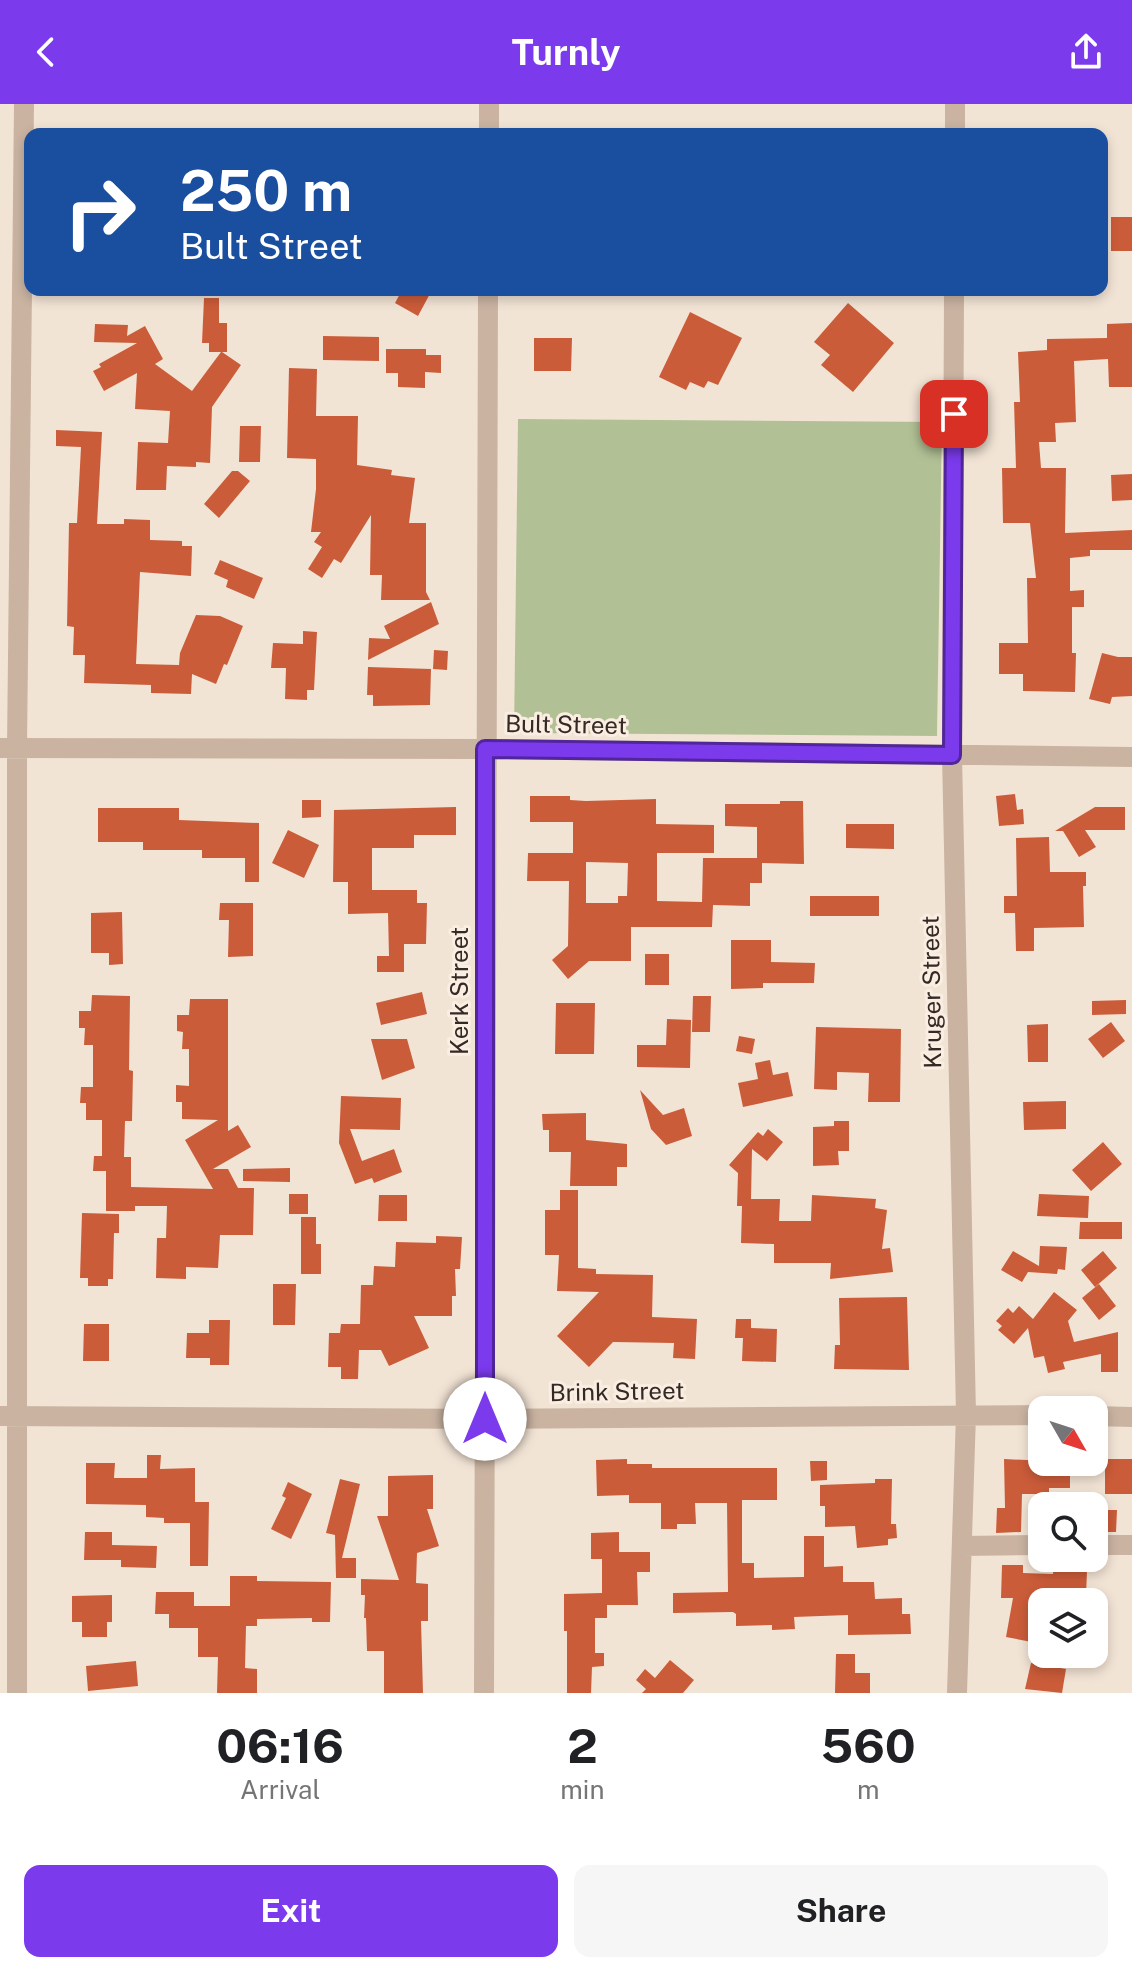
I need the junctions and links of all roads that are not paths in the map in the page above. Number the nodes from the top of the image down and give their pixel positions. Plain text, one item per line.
1 (24, 104) edge
2 (489, 104) edge
3 (955, 104) edge
4 (489, 128) edge
5 (955, 128) edge
6 (488, 296) edge
7 (954, 296) edge
8 (8, 748) edge
9 (485, 749) junction
10 (952, 755) junction
11 (1132, 757) edge
12 (966, 1414) junction
13 (1028, 1415) edge
14 (9, 1416) edge
15 (1108, 1416) edge
16 (1132, 1417) edge
17 (485, 1419) junction
18 (1028, 1545) edge
19 (1108, 1545) edge
20 (1132, 1545) edge
21 (962, 1546) junction
22 (17, 1693) edge
23 (484, 1693) edge
24 (957, 1693) edge

1 - 8 street
2 - 4 street
3 - 5 street
6 - 9 street, Kerk Street
7 - 10 street, Kruger Street
8 - 9 street, Bult Street
8 - 14 street
9 - 10 street, Bult Street
9 - 17 street, Kerk Street
10 - 11 street, Bult Street
10 - 12 street, Kruger Street
12 - 13 street, Brink Street
12 - 17 street, Brink Street
12 - 21 street, Kruger Street
14 - 17 street, Brink Street
14 - 22 street
15 - 16 street
17 - 23 street, Kerk Street
18 - 21 street
19 - 20 street
21 - 24 street, Kruger Street

